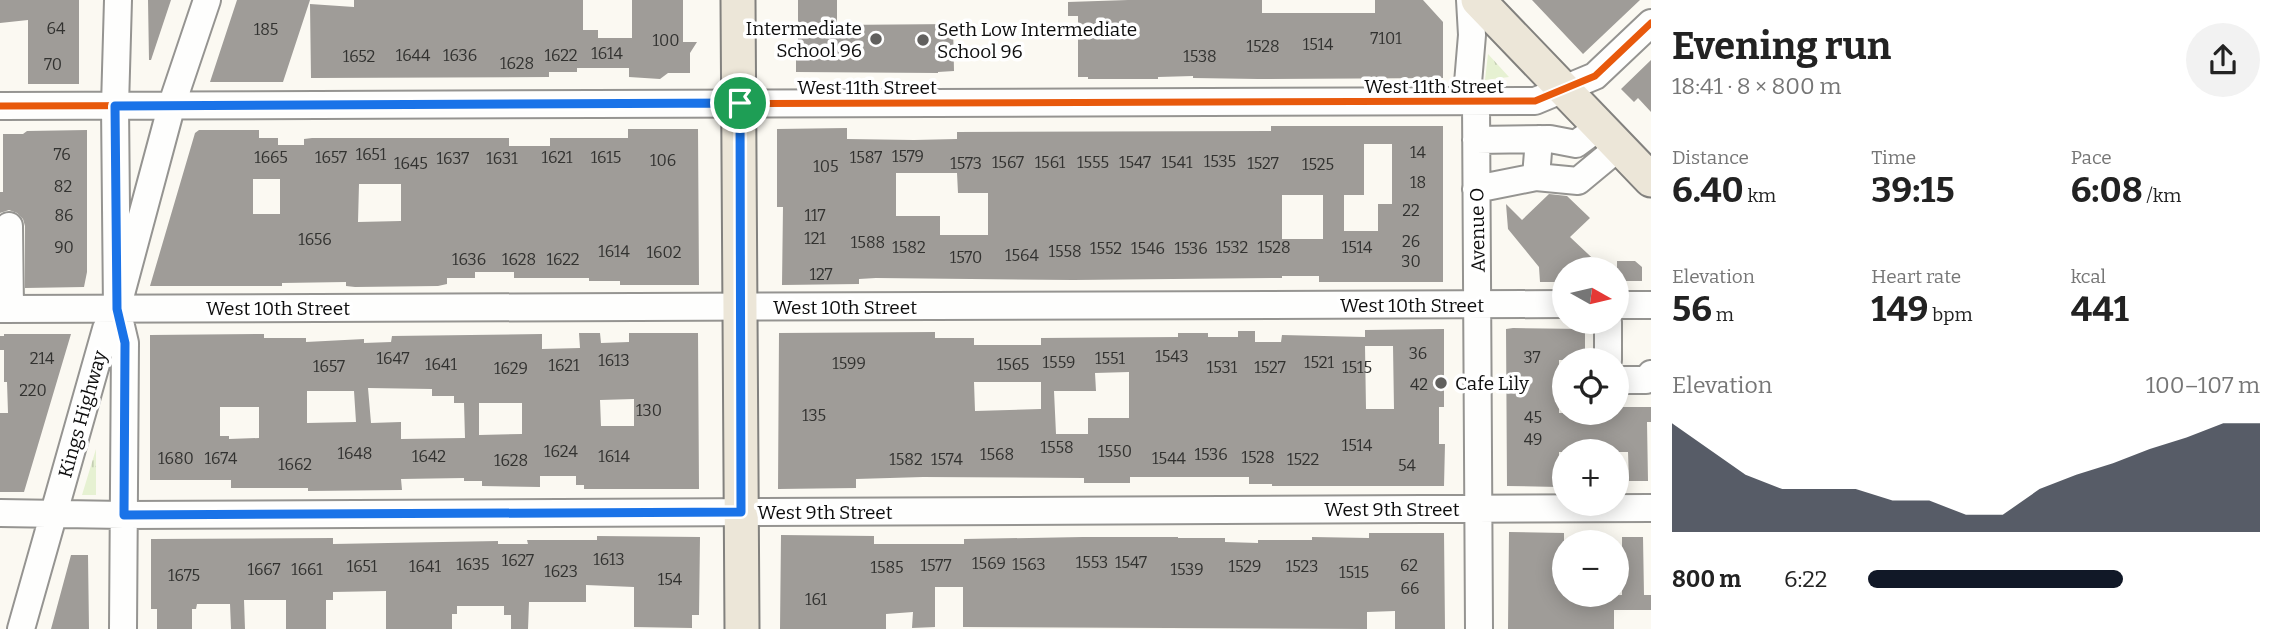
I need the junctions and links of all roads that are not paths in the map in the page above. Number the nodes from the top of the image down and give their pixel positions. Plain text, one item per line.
1 (118, 0) edge
2 (207, 0) edge
3 (737, 0) edge
4 (1470, 0) edge
5 (1478, 0) edge
6 (1651, 23) edge
7 (1563, 89) junction
8 (1476, 102) junction
9 (740, 103) junction
10 (172, 104) junction
11 (0, 106) edge
12 (115, 106) junction
13 (1609, 137) junction
14 (1539, 139) junction
15 (1476, 140) junction
16 (1536, 177) junction
17 (1651, 180) edge
18 (1476, 189) junction
19 (9, 226) dead end
20 (1478, 304) junction
21 (1552, 304) edge
22 (1629, 305) edge
23 (1651, 305) edge
24 (740, 308) junction
25 (5, 309) edge
26 (117, 309) junction
27 (1651, 374) edge
28 (1629, 380) edge
29 (1651, 508) edge
30 (1479, 509) junction
31 (741, 512) junction
32 (0, 513) edge
33 (54, 514) junction
34 (124, 515) junction
35 (21, 629) edge
36 (123, 629) edge
37 (742, 629) edge
38 (1479, 629) edge

1 - 12 street
2 - 10 street, Kings Highway
3 - 9 main road
4 - 8 street, Avenue O
5 - 7 main road
6 - 7 street, West 11th Street
7 - 8 street, West 11th Street
7 - 13 main road
8 - 9 street, West 11th Street
8 - 15 street, Avenue O
9 - 10 street, West 11th Street
9 - 24 main road
10 - 12 street, West 11th Street
10 - 26 street, Kings Highway
11 - 12 street, West 11th Street
12 - 26 street
13 - 14 street
13 - 16 street
13 - 17 main road
14 - 15 street
14 - 16 street
15 - 18 street, Avenue O
16 - 18 street
18 - 20 street, Avenue O
19 - 25 street
20 - 21 street, West 10th Street
20 - 24 street, West 10th Street
20 - 30 street, Avenue O
22 - 23 street
24 - 26 street, West 10th Street
24 - 31 main road
25 - 26 street, West 10th Street
26 - 33 street, Kings Highway
26 - 34 street
27 - 28 street
29 - 30 street, West 9th Street
30 - 31 street, West 9th Street
30 - 38 street, Avenue O
31 - 34 street, West 9th Street
31 - 37 main road
32 - 33 street, West 9th Street
33 - 34 street, West 9th Street
33 - 35 street, Kings Highway
34 - 36 street

